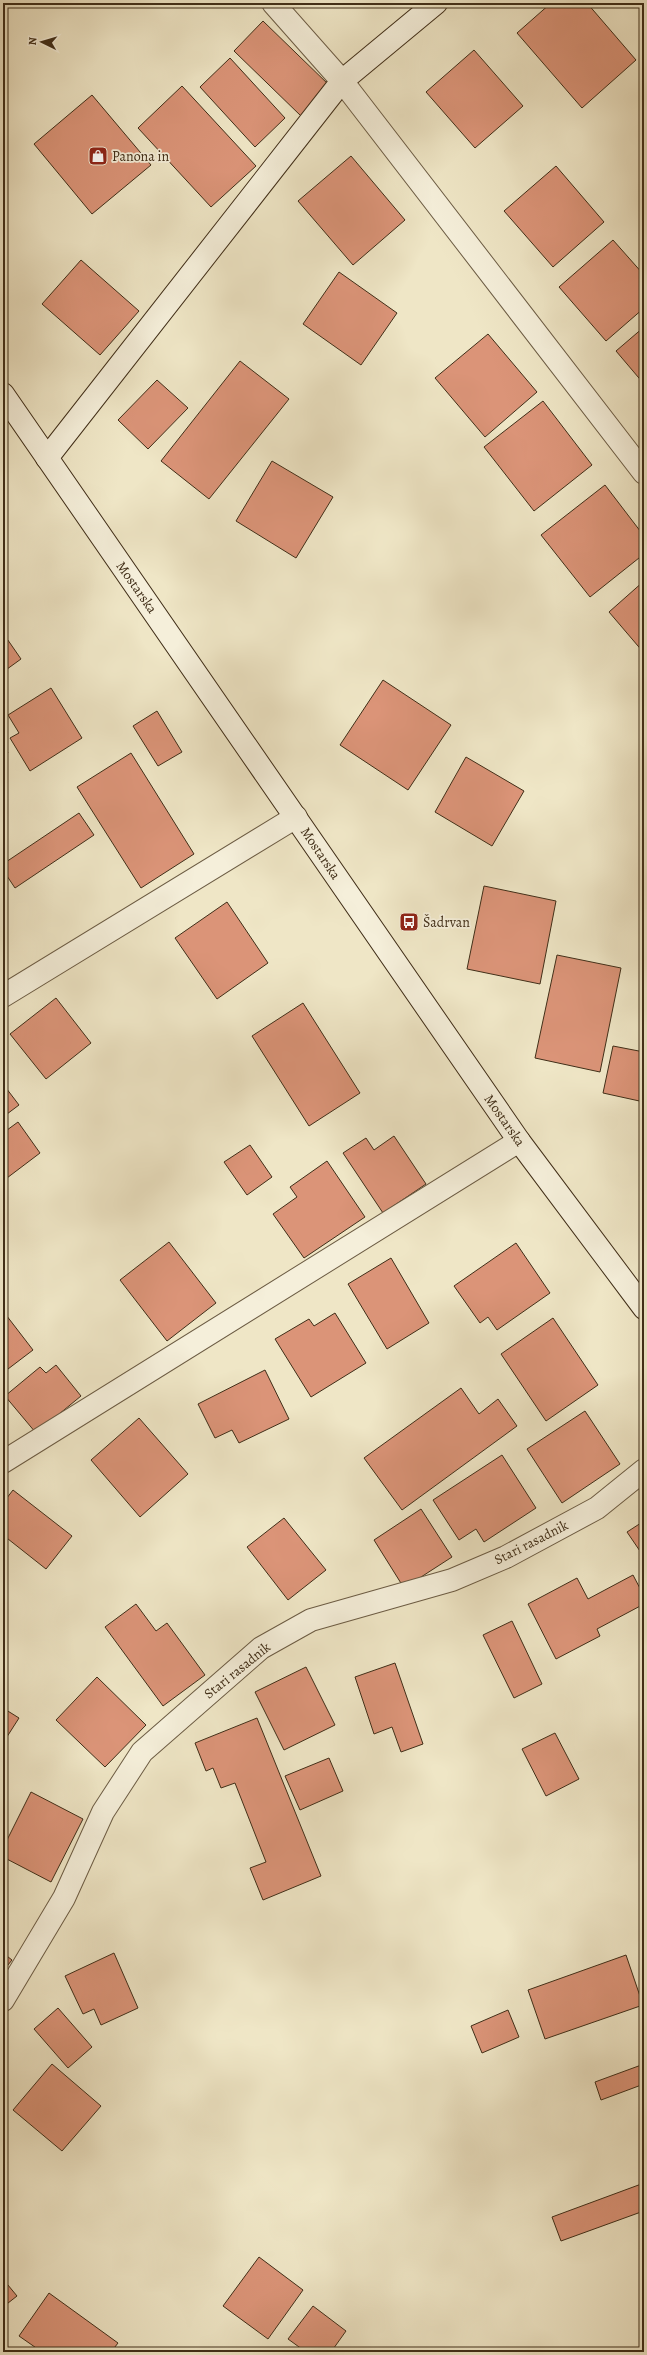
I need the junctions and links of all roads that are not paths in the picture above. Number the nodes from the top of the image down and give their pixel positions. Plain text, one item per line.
1 (272, 3) edge
2 (436, 3) edge
3 (342, 81) junction
4 (3, 394) edge
5 (47, 458) junction
6 (644, 472) edge
7 (296, 817) junction
8 (3, 996) edge
9 (519, 1141) junction
10 (644, 1308) edge
11 (3, 1462) edge
12 (644, 1470) edge
13 (3, 2000) edge

1 - 3 street
2 - 3 street
3 - 5 street
3 - 6 street
4 - 5 street, Mostarska
5 - 7 street, Mostarska
7 - 8 street
7 - 9 street, Mostarska
9 - 10 street, Mostarska
9 - 11 street
12 - 13 street, Stari rasadnik

